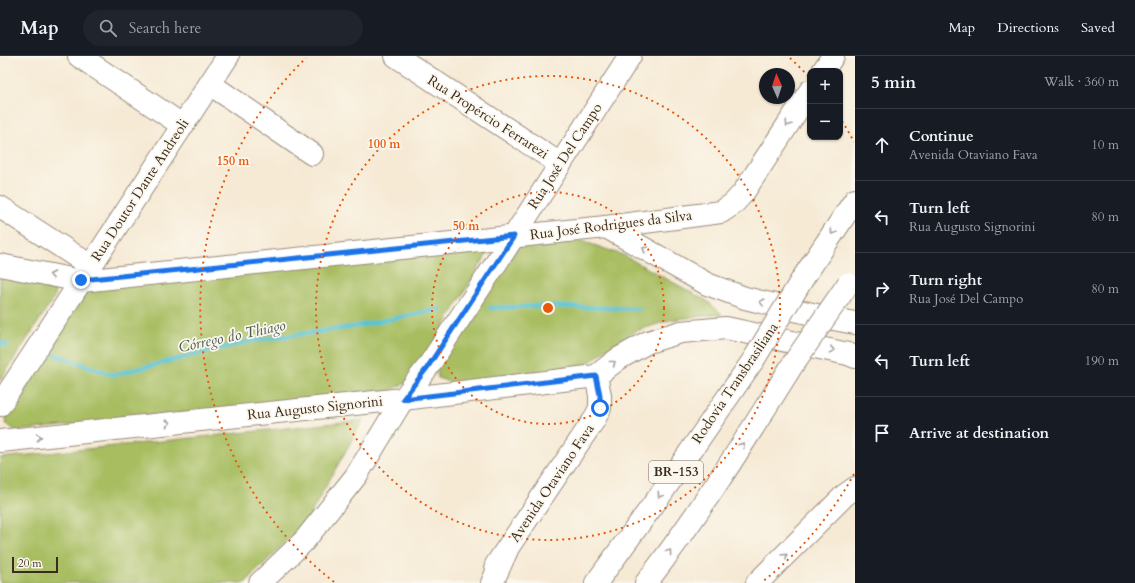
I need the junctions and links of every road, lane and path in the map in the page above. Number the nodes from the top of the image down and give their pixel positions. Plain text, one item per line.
1 (79, 56) edge
2 (228, 56) edge
3 (396, 56) edge
4 (630, 56) edge
5 (833, 56) edge
6 (825, 68) edge
7 (210, 84) junction
8 (807, 96) edge
9 (182, 125) junction
10 (312, 154) dead end
11 (560, 164) junction
12 (855, 200) edge
13 (0, 207) edge
14 (606, 227) junction
15 (514, 236) junction
16 (0, 265) edge
17 (86, 273) junction
18 (851, 278) edge
19 (855, 323) edge
20 (855, 357) edge
21 (596, 376) junction
22 (403, 399) junction
23 (0, 405) edge
24 (0, 441) edge
25 (855, 488) edge
26 (507, 550) junction
27 (260, 583) edge
28 (482, 583) edge
29 (492, 583) edge
30 (596, 583) edge
31 (646, 583) edge
32 (757, 583) edge

1 - 9 main road
2 - 7 main road, Rua Doutor Dante Andreoli
3 - 11 main road, Rua Propércio Ferrarezi
4 - 11 main road, Rua José Del Campo
5 - 6 main road
7 - 9 main road, Rua Doutor Dante Andreoli
7 - 10 main road
8 -> 14 main road, Rua José Rodrigues da Silva
9 - 17 main road, Rua Doutor Dante Andreoli
11 - 15 main road, Rua José Del Campo
12 -> 30 main road, Rodovia Transbrasiliana / BR-153, bridge
13 - 17 main road
14 - 15 main road, Rua José Rodrigues da Silva
19 -> 14 main road
15 - 17 main road, Rua José Rodrigues da Silva
15 - 22 main road, Rua José Del Campo
17 -> 16 main road, Rua José Rodrigues da Silva
17 - 23 main road, Rua Doutor Dante Andreoli
31 -> 18 main road, BR-153, bridge
21 -> 20 main road
21 - 22 main road, Rua Augusto Signorini
21 - 26 main road, Avenida Otaviano Fava
24 -> 22 main road, Rua Augusto Signorini
22 - 27 main road, Rua José Del Campo
32 -> 25 main road
26 - 28 main road, Avenida Otaviano Fava
26 - 29 main road

